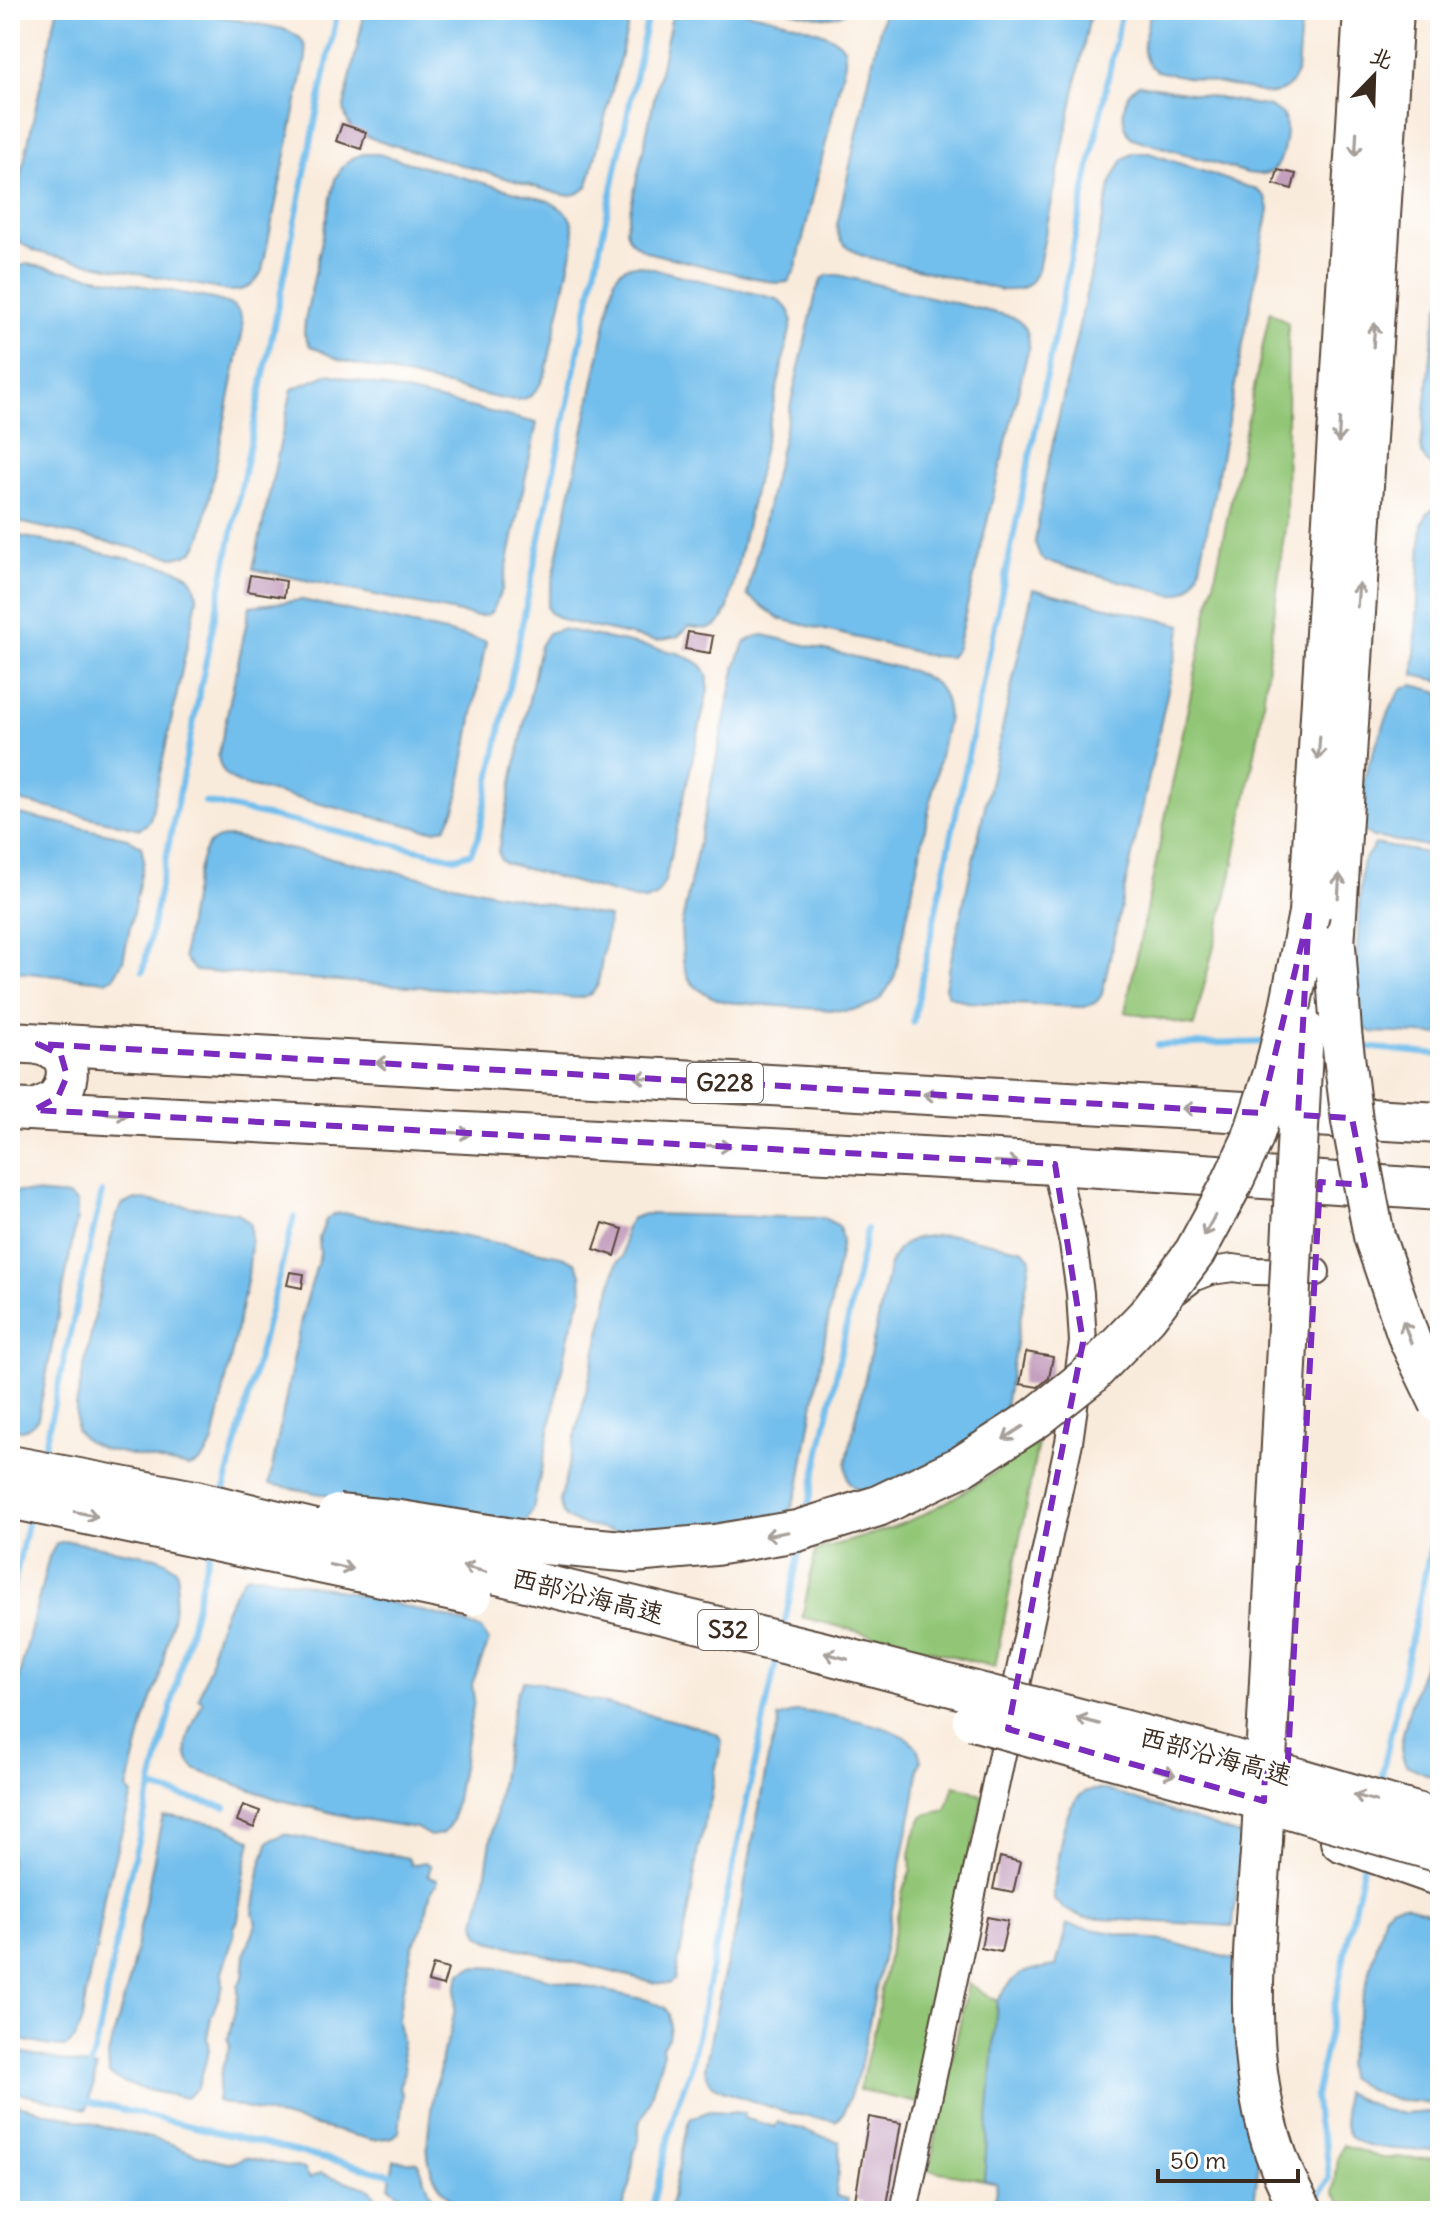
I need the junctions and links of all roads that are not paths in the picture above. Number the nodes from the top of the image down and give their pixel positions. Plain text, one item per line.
1 (1364, 10) edge
2 (1393, 10) edge
3 (1338, 671) junction
4 (1309, 913) junction
5 (1335, 946) junction
6 (24, 1043) edge
7 (22, 1110) edge
8 (1440, 1123) edge
9 (1055, 1164) junction
10 (1440, 1190) edge
11 (1316, 1272) dead end
12 (1075, 1399) junction
13 (1440, 1403) edge
14 (10, 1466) edge
15 (10, 1498) edge
16 (195, 1501) junction
17 (1288, 1808) junction
18 (1440, 1820) edge
19 (1440, 1852) edge
20 (1440, 1876) edge
21 (904, 2211) edge
22 (1302, 2211) edge
23 (1329, 2211) edge

1 -> 3 highway
3 -> 2 highway
3 -> 4 highway
5 -> 3 highway
4 -> 16 highway, bridge
4 - 22 highway, bridge
13 -> 5 highway, bridge
5 - 23 highway, bridge
6 - 7 highway
8 -> 6 highway, G228
7 -> 9 highway
9 - 10 highway
9 - 12 street
11 - 12 street
12 - 21 street
14 - 16 highway, 西部沿海高速 / S32, bridge
15 -> 17 highway, 西部沿海高速 / S32, bridge
18 -> 16 highway, 西部沿海高速 / S32, bridge
17 - 19 highway, 西部沿海高速 / S32, bridge
17 - 20 highway

